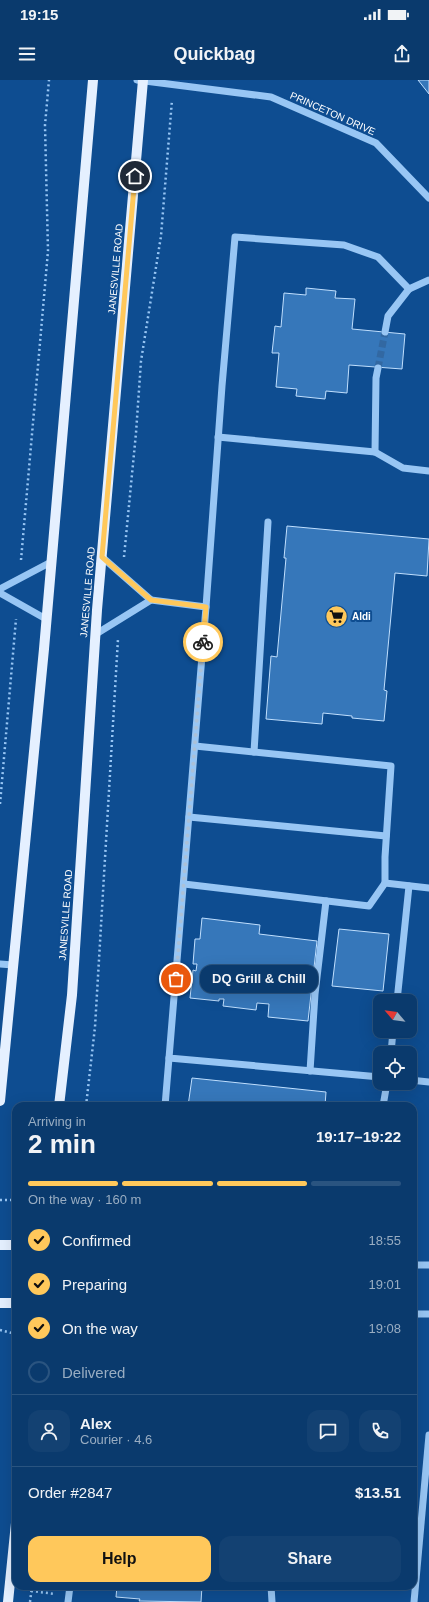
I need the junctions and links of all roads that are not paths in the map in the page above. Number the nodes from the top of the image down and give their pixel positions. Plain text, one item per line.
1 (93, 80) edge
2 (137, 80) edge
3 (143, 80) edge
4 (429, 198) edge
5 (429, 280) edge
6 (409, 289) junction
7 (385, 332) tunnel mouth
8 (378, 368) tunnel mouth
9 (218, 437) junction
10 (375, 452) junction
11 (429, 471) edge
12 (268, 522) dead end
13 (102, 557) junction
14 (51, 562) junction
15 (0, 589) edge
16 (0, 593) edge
17 (151, 600) junction
18 (206, 607) junction
19 (46, 619) junction
20 (96, 634) junction
21 (195, 746) junction
22 (254, 752) junction
23 (189, 817) junction
24 (386, 836) junction
25 (385, 883) junction
26 (184, 884) junction
27 (409, 886) junction
28 (429, 888) edge
29 (326, 901) junction
30 (0, 964) edge
31 (13, 964) junction
32 (398, 994) edge
33 (169, 1058) junction
34 (310, 1071) junction
35 (373, 1076) edge
36 (417, 1081) edge
37 (429, 1082) edge
38 (386, 1090) edge
39 (0, 1100) edge
40 (59, 1102) edge
41 (165, 1102) edge
42 (384, 1102) edge
43 (0, 1244) edge
44 (12, 1245) edge
45 (417, 1265) edge
46 (429, 1266) edge
47 (0, 1303) edge
48 (12, 1303) edge
49 (417, 1314) edge
50 (429, 1314) edge
51 (429, 1435) edge
52 (417, 1531) edge
53 (12, 1562) edge
54 (271, 1590) edge
55 (415, 1590) edge
56 (8, 1602) edge
57 (272, 1602) edge
58 (414, 1602) edge

1 - 14 main road
2 - 3 street, PRINCETON DRIVE
3 - 4 street, PRINCETON DRIVE
3 - 13 main road, JANESVILLE ROAD
5 - 6 street
6 - 7 street
6 - 9 street
8 - 10 street
9 - 10 street
9 - 18 street
10 - 11 street
12 - 22 street
13 - 17 street
13 - 20 main road, JANESVILLE ROAD
14 - 15 street
14 - 19 main road
16 - 19 street
17 - 18 street
17 - 20 street
18 - 21 street
19 - 31 main road
20 - 40 main road, JANESVILLE ROAD
21 - 22 street
21 - 23 street
22 - 24 street
23 - 24 street
23 - 26 street
24 - 25 street
25 - 27 street
25 - 29 street
26 - 29 street
26 - 33 street
27 - 28 street
27 - 32 street
29 - 34 street
30 - 31 street
31 - 39 main road
33 - 34 street
33 - 41 street
34 - 35 street
36 - 37 street
38 - 42 street
43 - 44 main road
45 - 46 street
47 - 48 main road
49 - 50 street
51 - 52 street
53 - 56 main road
54 - 57 street
55 - 58 street

